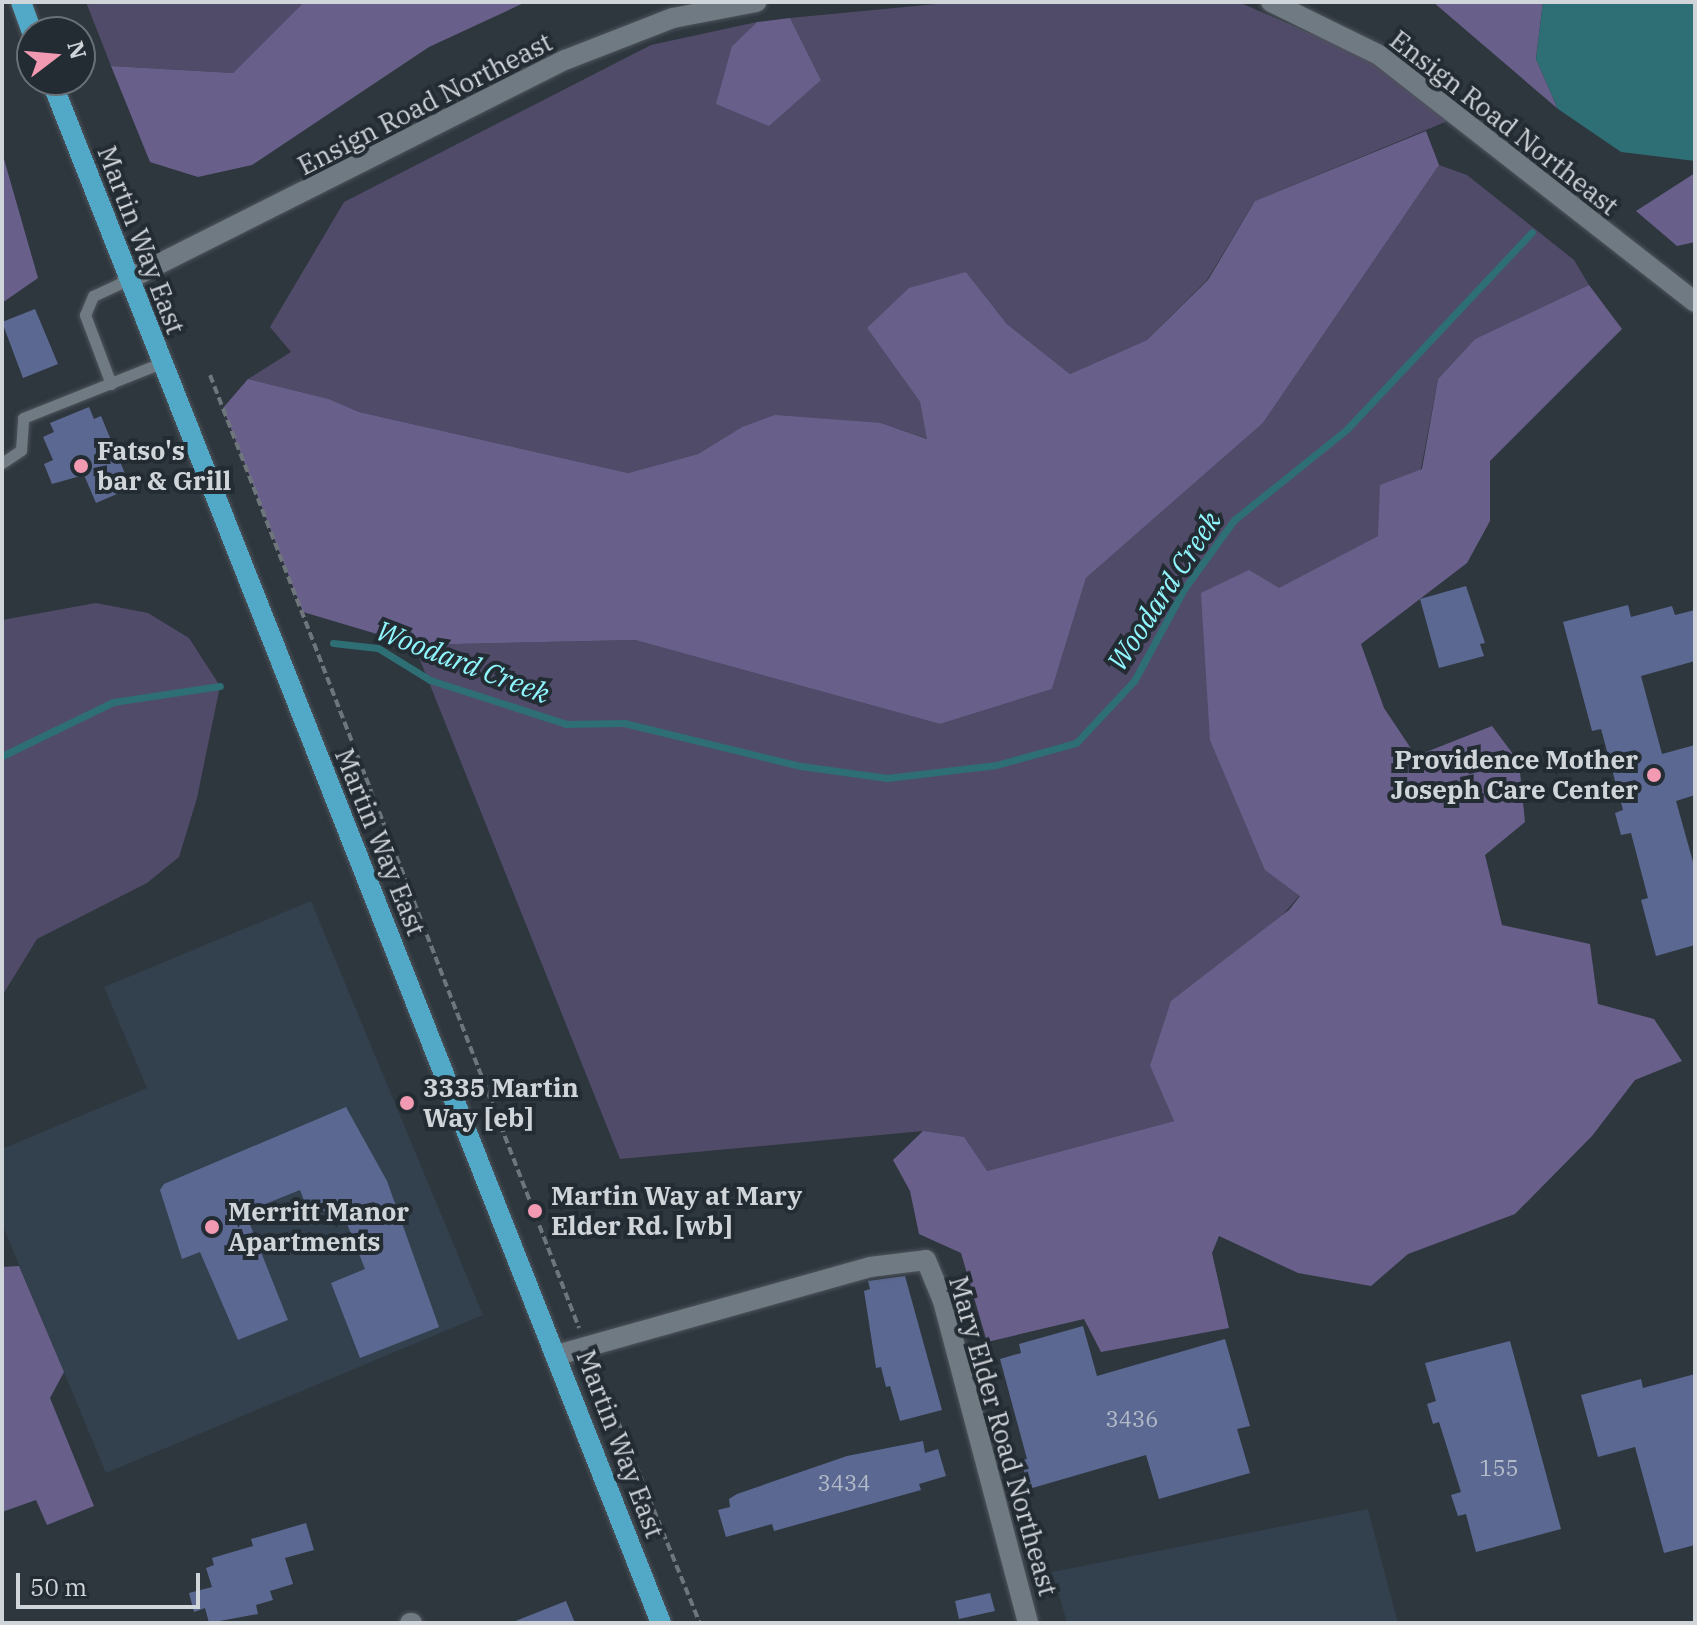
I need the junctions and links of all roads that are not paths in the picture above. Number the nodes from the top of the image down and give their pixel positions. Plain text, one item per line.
1 (756, 2) edge
2 (1271, 2) edge
3 (57, 96) edge
4 (127, 280) junction
5 (1695, 302) edge
6 (161, 363) junction
7 (111, 384) junction
8 (2, 463) edge
9 (557, 1355) junction
10 (661, 1623) edge
11 (1028, 1623) edge

1 - 4 street, Ensign Road Northeast
2 - 5 street, Ensign Road Northeast
3 - 4 main road, Martin Way East
4 - 6 main road, Martin Way East
4 - 7 lane
6 - 7 lane
6 - 9 main road, Martin Way East
7 - 8 lane
9 - 10 main road, Martin Way East
9 - 11 street, Mary Elder Road Northeast

